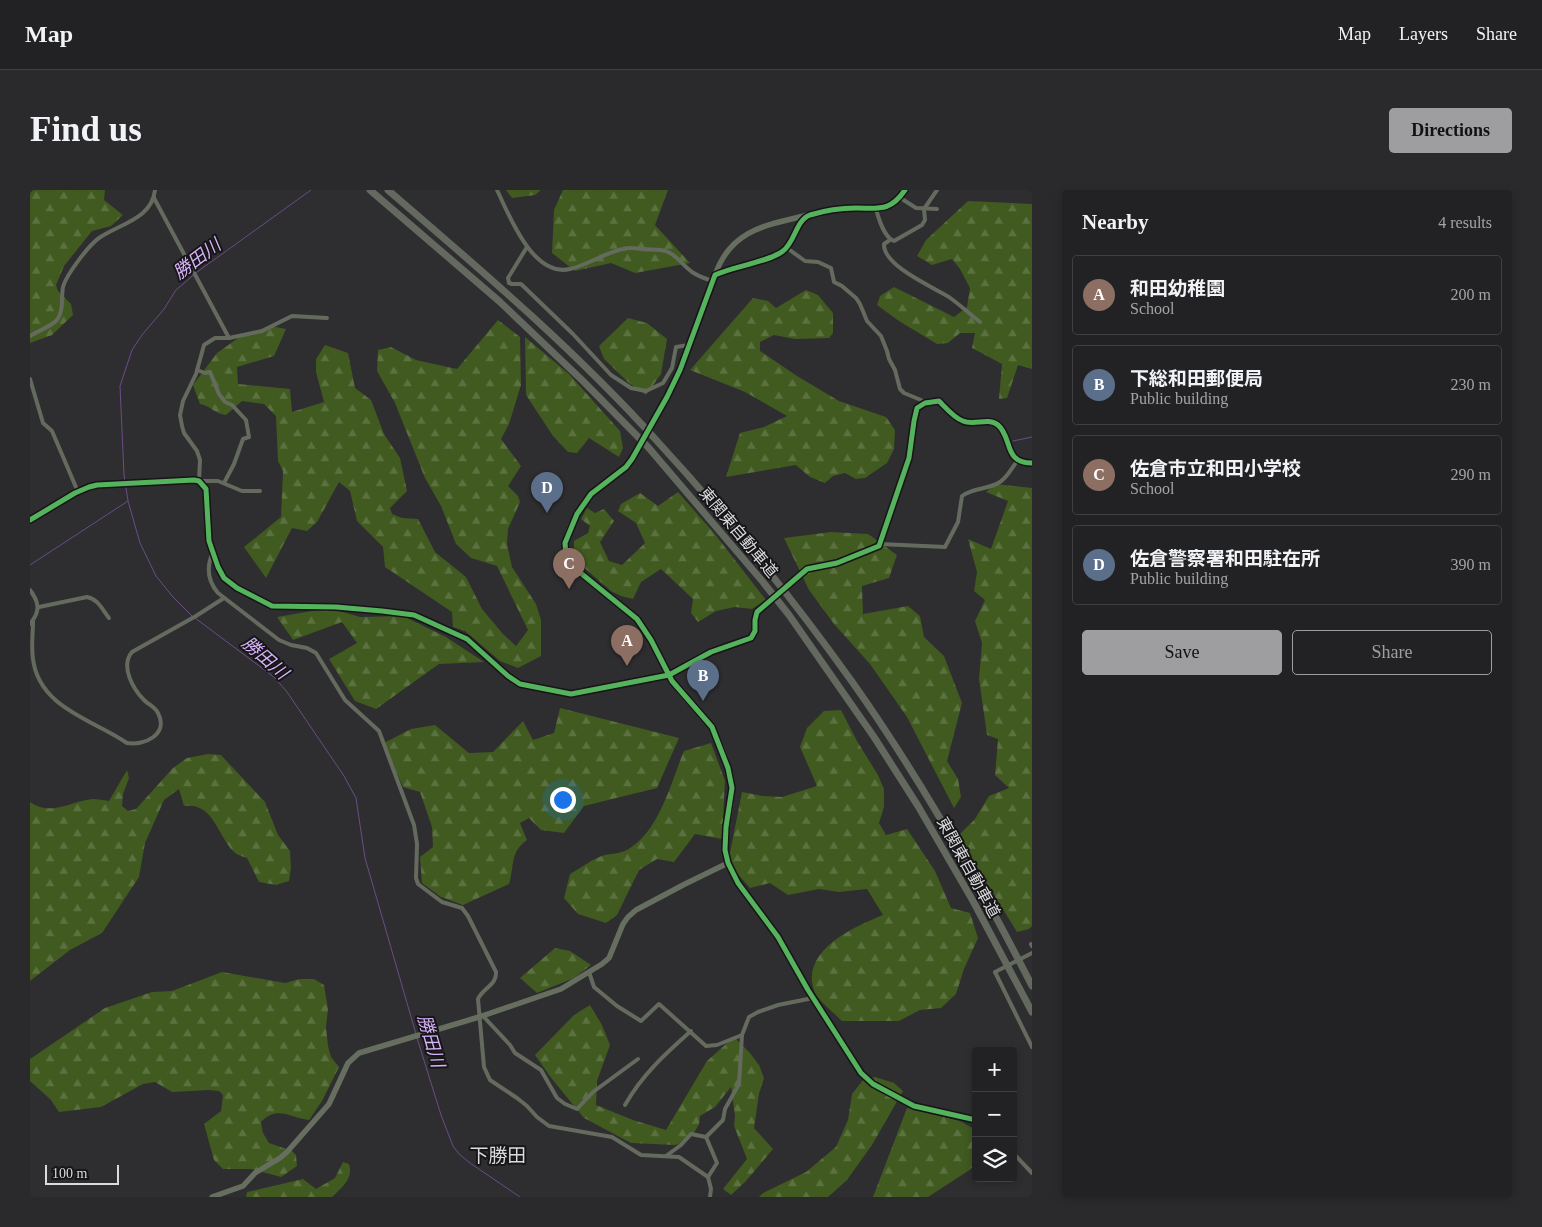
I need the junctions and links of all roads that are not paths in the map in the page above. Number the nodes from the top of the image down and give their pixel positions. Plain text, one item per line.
1 (155, 190) edge
2 (370, 190) edge
3 (388, 190) edge
4 (497, 190) edge
5 (906, 190) edge
6 (937, 190) edge
7 (900, 197) junction
8 (154, 198) junction
9 (924, 208) junction
10 (876, 209) junction
11 (937, 209) dead end
12 (808, 215) junction
13 (890, 240) junction
14 (527, 247) junction
15 (787, 248) junction
16 (714, 278) junction
17 (327, 318) dead end
18 (980, 322) dead end
19 (30, 336) edge
20 (229, 338) junction
21 (689, 345) junction
22 (197, 370) junction
23 (30, 379) edge
24 (925, 403) junction
25 (1018, 460) junction
26 (1032, 463) edge
27 (200, 481) junction
28 (224, 483) junction
29 (112, 484) joint
30 (260, 491) dead end
31 (78, 492) junction
32 (30, 520) edge
33 (880, 544) junction
34 (213, 552) junction
35 (30, 590) edge
36 (224, 598) junction
37 (38, 607) junction
38 (109, 618) dead end
39 (31, 622) edge
40 (669, 676) junction
41 (728, 863) junction
42 (1032, 953) edge
43 (589, 972) junction
44 (1032, 986) edge
45 (813, 998) junction
46 (1032, 1012) edge
47 (481, 1016) junction
48 (691, 1031) junction
49 (742, 1035) junction
50 (1032, 1046) edge
51 (638, 1059) dead end
52 (625, 1105) dead end
53 (972, 1119) edge
54 (706, 1137) junction
55 (666, 1156) junction
56 (1017, 1157) edge
57 (1032, 1164) edge
58 (1027, 1168) junction
59 (1032, 1173) edge
60 (708, 1177) junction
61 (212, 1197) edge
62 (710, 1197) edge

1 - 8 street
2 - 46 highway, 東関東自動車道
3 - 44 highway, 東関東自動車道
4 - 14 street
5 - 7 street
6 - 9 street
7 - 9 street
7 - 10 street
8 - 19 street
8 - 20 street
9 - 11 street
9 - 13 street
10 - 12 street
10 - 13 street
12 - 15 street
12 - 16 street
13 - 18 street
14 - 16 street
14 - 21 street
15 - 16 street
15 - 24 street
16 - 21 street
17 - 20 street
20 - 22 street
21 - 40 street, bridge
22 - 27 street
22 - 28 street
23 - 31 street
24 - 25 street
24 - 33 street
25 - 26 street
25 - 33 street
27 - 28 street
27 - 29 street
27 - 34 street
28 - 30 street
29 - 31 street
31 - 32 street
33 - 40 street, bridge
34 - 36 street
34 - 40 street
35 - 37 street
36 - 39 street
36 - 47 street
37 - 38 street
37 - 39 street
40 - 41 street
41 - 43 street
41 - 45 street
42 - 50 street, bridge
43 - 47 street
43 - 48 street
45 - 49 street
45 - 53 street
47 - 51 street
47 - 55 street
47 - 61 street
48 - 49 street
48 - 52 street
49 - 54 street
54 - 55 street
54 - 60 street
55 - 60 street
56 - 58 street
57 - 58 street
58 - 59 street
60 - 62 street

